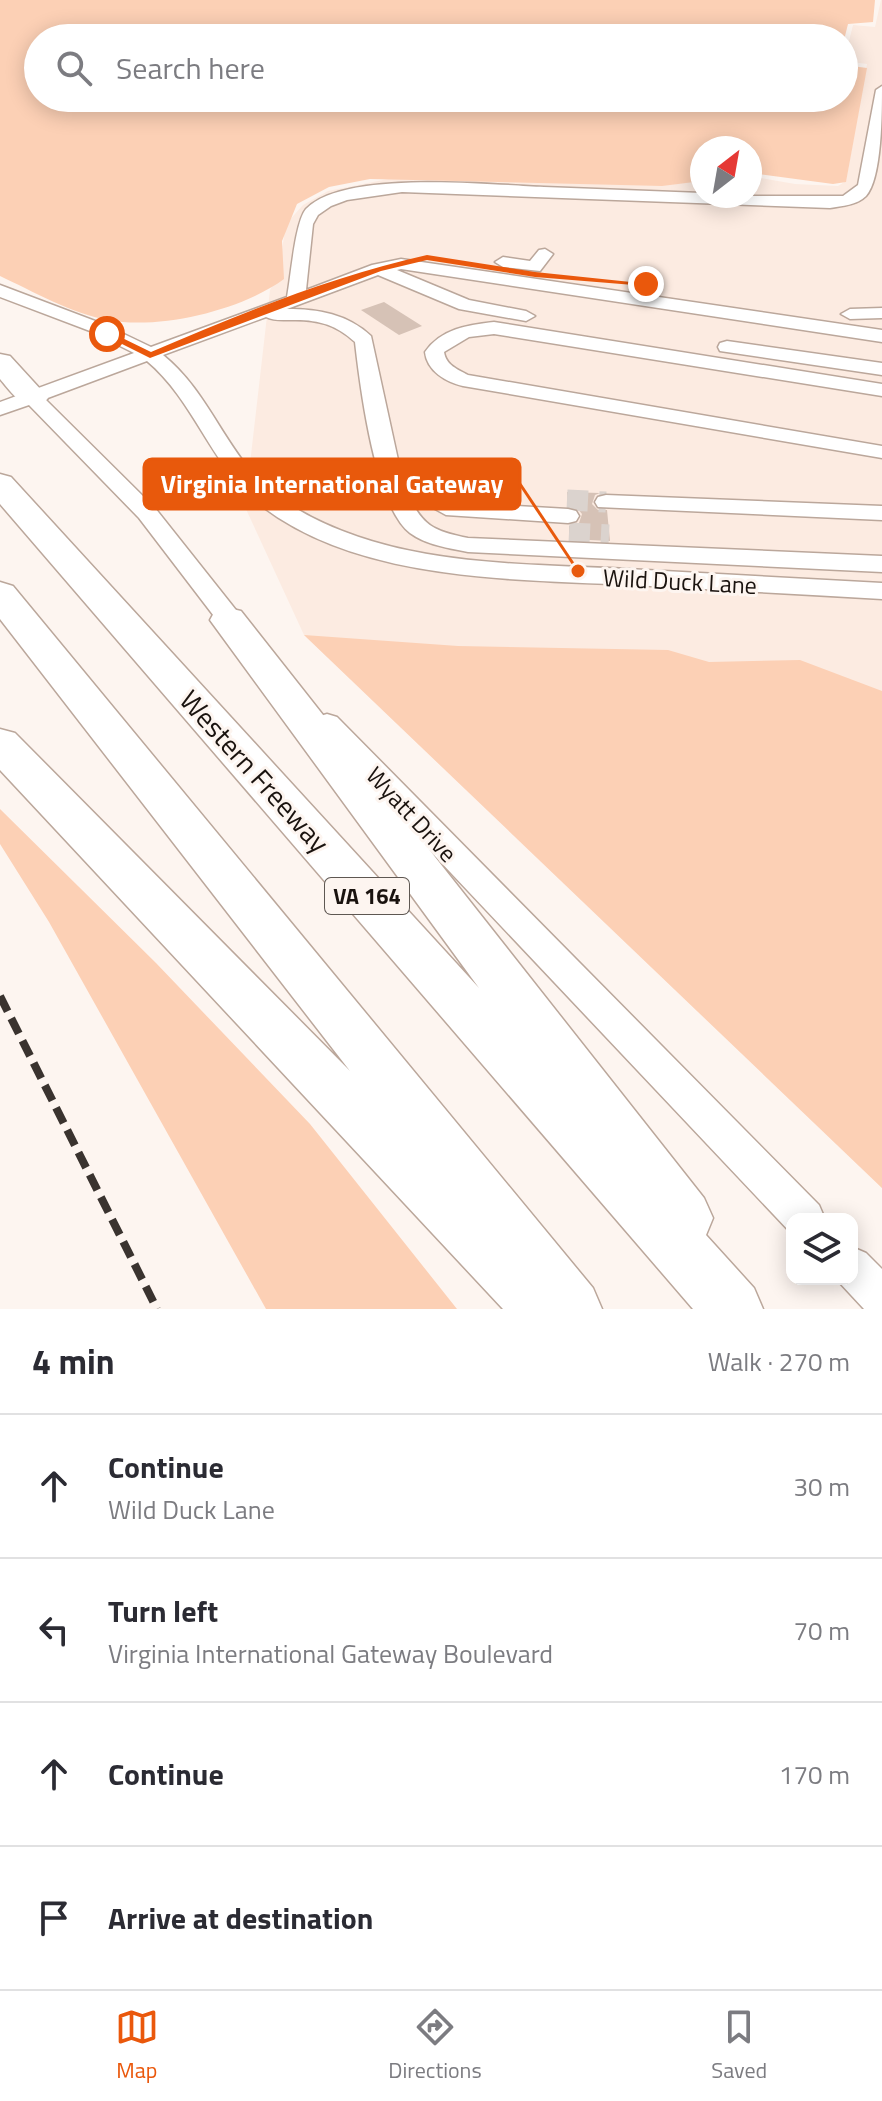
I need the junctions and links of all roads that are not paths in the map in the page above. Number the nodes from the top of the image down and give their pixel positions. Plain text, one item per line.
1 (882, 90) edge
2 (879, 125) edge
3 (690, 196) edge
4 (762, 199) edge
5 (545, 254) dead end
6 (422, 258) junction
7 (383, 267) junction
8 (564, 277) junction
9 (0, 290) edge
10 (295, 299) junction
11 (235, 321) junction
12 (881, 328) edge
13 (150, 355) junction
14 (0, 362) edge
15 (882, 369) edge
16 (882, 390) edge
17 (33, 398) junction
18 (0, 409) edge
19 (882, 452) edge
20 (391, 472) junction
21 (0, 484) edge
22 (882, 513) edge
23 (608, 518) junction
24 (882, 528) edge
25 (882, 547) edge
26 (882, 564) edge
27 (882, 591) edge
28 (0, 594) edge
29 (228, 620) junction
30 (0, 744) edge
31 (799, 1213) edge
32 (858, 1273) edge
33 (882, 1298) edge
34 (544, 1309) edge
35 (572, 1309) edge
36 (733, 1309) edge
37 (754, 1309) edge

1 - 2 street
2 - 4 street
3 - 10 street
5 - 6 street
6 - 7 street
6 - 8 street
6 - 12 street
7 - 10 street
7 - 12 street
7 - 15 street
8 - 12 street
8 - 12 street
9 - 13 street, Wild Duck Lane
10 - 11 street
11 - 13 street
11 - 20 street
13 - 17 street
13 - 27 street, Wild Duck Lane
14 - 17 highway
16 - 19 street
17 - 18 street
17 - 29 street, Wyatt Drive
20 - 20 street
20 - 26 street
21 - 36 highway, Western Freeway / VA 164
22 - 23 street
23 - 24 street
23 - 25 street
28 - 35 highway
29 - 31 street, Wyatt Drive
29 - 37 highway
30 - 34 highway
32 - 33 street

